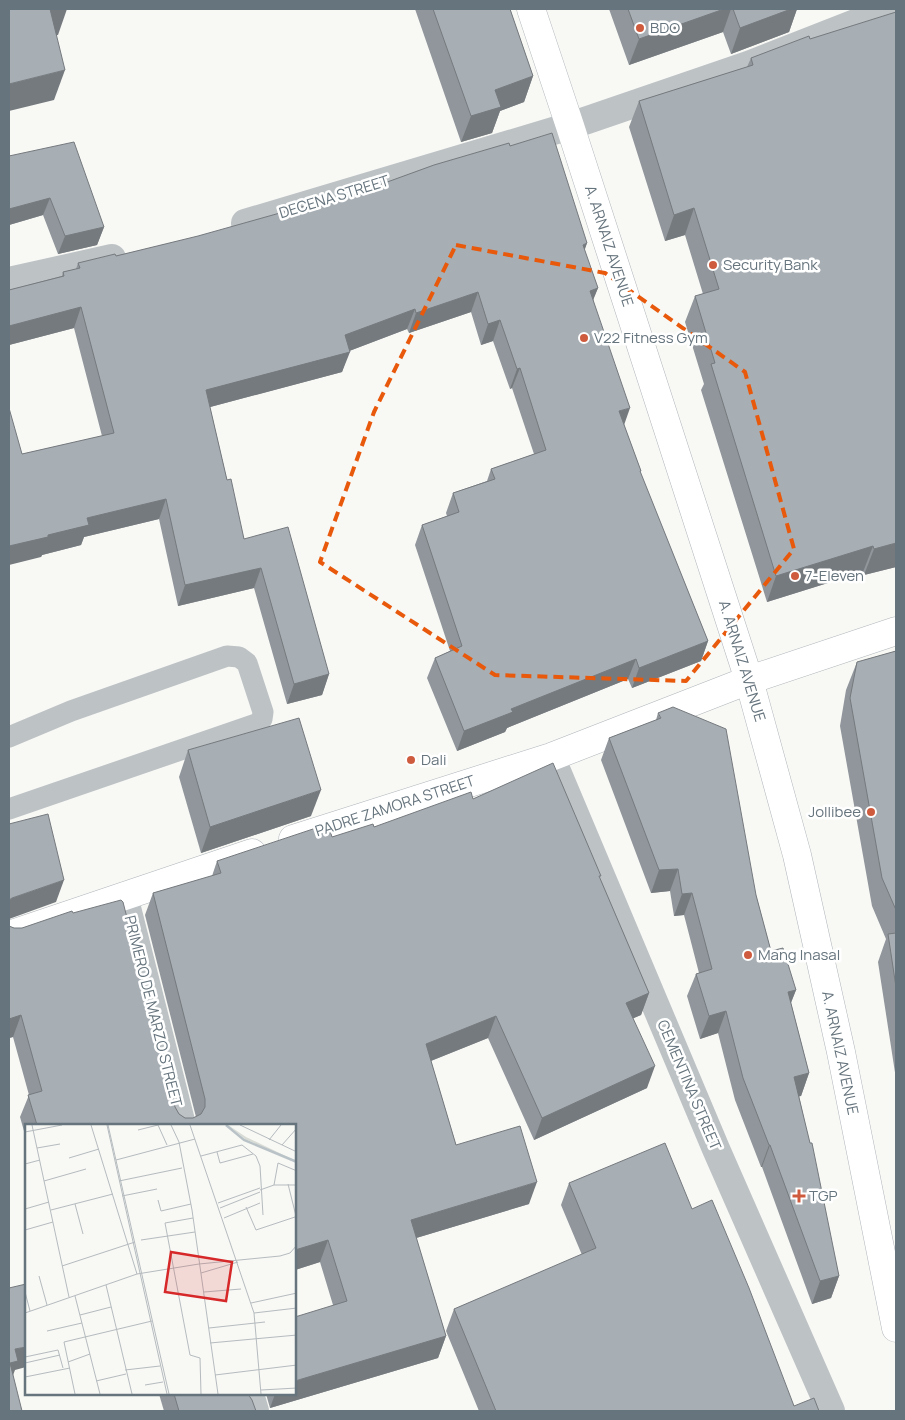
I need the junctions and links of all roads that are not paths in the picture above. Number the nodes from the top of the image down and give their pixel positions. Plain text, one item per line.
1 (531, 9) edge
2 (891, 9) edge
3 (570, 126) junction
4 (226, 229) edge
5 (140, 252) edge
6 (9, 281) edge
7 (896, 630) edge
8 (749, 680) junction
9 (9, 737) edge
10 (550, 757) junction
11 (9, 809) edge
12 (124, 896) junction
13 (9, 935) edge
14 (182, 1124) edge
15 (896, 1328) edge
16 (250, 1395) edge
17 (255, 1411) edge
18 (831, 1411) edge

1 - 3 main road, A. ARNAIZ AVENUE
2 - 3 street, DECENA STREET
3 - 4 street, DECENA STREET
3 - 8 main road, A. ARNAIZ AVENUE
5 - 6 street
7 - 8 main road, PADRE ZAMORA STREET
8 - 10 main road, PADRE ZAMORA STREET
8 - 15 main road, A. ARNAIZ AVENUE
9 - 11 lane
10 - 12 main road, PADRE ZAMORA STREET
10 - 18 street, CEMENTINA STREET
12 - 13 main road, PADRE ZAMORA STREET
12 - 14 street, PRIMERO DE MARZO STREET
16 - 17 street

